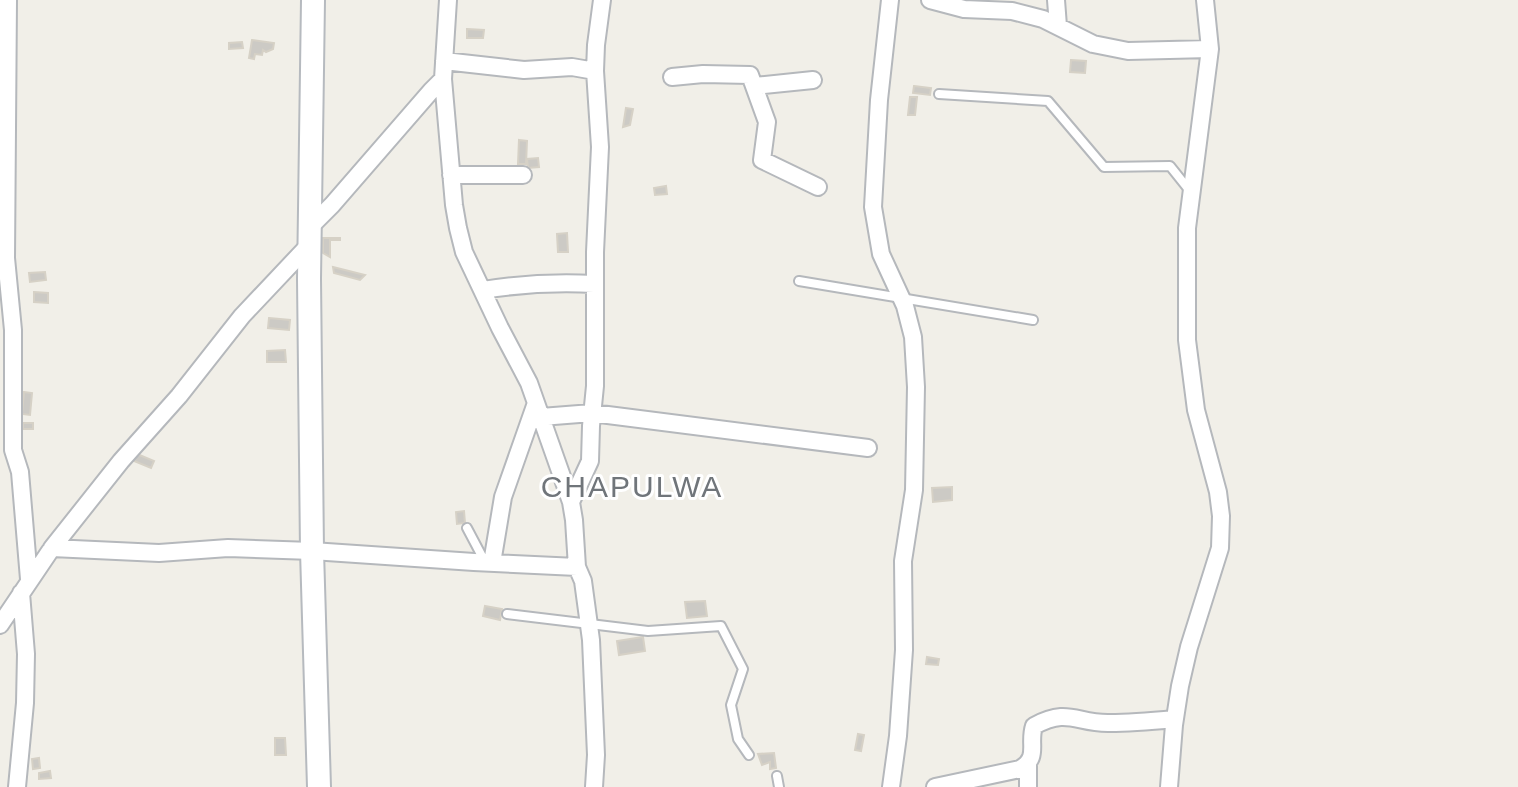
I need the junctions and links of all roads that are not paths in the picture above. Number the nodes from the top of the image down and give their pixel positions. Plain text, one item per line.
1 (8, 0) edge
2 (313, 0) edge
3 (448, 0) edge
4 (602, 0) edge
5 (890, 0) edge
6 (930, 0) edge
7 (1056, 0) edge
8 (1205, 0) edge
9 (1019, 5) edge
10 (1058, 26) junction
11 (1210, 49) junction
12 (444, 61) junction
13 (595, 71) junction
14 (672, 77) dead end
15 (443, 79) junction
16 (813, 80) dead end
17 (754, 86) junction
18 (939, 94) dead end
19 (451, 175) junction
20 (523, 175) dead end
21 (818, 187) dead end
22 (1190, 192) junction
23 (3, 197) edge
24 (309, 236) junction
25 (799, 281) dead end
26 (594, 284) junction
27 (483, 290) junction
28 (901, 298) junction
29 (1033, 320) dead end
30 (539, 410) junction
31 (592, 413) junction
32 (868, 448) dead end
33 (6, 450) edge
34 (571, 502) junction
35 (467, 528) dead end
36 (52, 548) junction
37 (312, 551) junction
38 (489, 563) junction
39 (577, 567) junction
40 (25, 586) junction
41 (507, 614) dead end
42 (589, 623) junction
43 (0, 625) edge
44 (1175, 719) junction
45 (749, 755) dead end
46 (1028, 764) junction
47 (777, 776) dead end
48 (17, 787) edge
49 (319, 787) edge
50 (594, 787) edge
51 (779, 787) edge
52 (891, 787) edge
53 (935, 787) edge
54 (1028, 787) edge
55 (1169, 787) edge

1 - 23 street
2 - 24 street
3 - 12 street
4 - 13 street
5 - 28 street
6 - 9 street
7 - 10 street
8 - 11 street
9 - 10 street
10 - 11 street
11 - 22 street
12 - 13 street
12 - 15 street
13 - 26 street
14 - 17 street
15 - 19 street
15 - 24 street
16 - 17 street
17 - 21 street
18 - 22 lane
19 - 20 street
19 - 27 street
22 - 44 street
23 - 33 street
24 - 36 street
24 - 37 street
25 - 28 lane
26 - 27 street
26 - 31 street
27 - 30 street
28 - 29 lane
28 - 52 street
30 - 31 street
30 - 34 street
30 - 38 street
31 - 32 street
31 - 34 street
33 - 40 street
34 - 39 street
35 - 38 lane
36 - 37 street
36 - 40 street
37 - 38 street
37 - 49 street
38 - 39 street
39 - 42 street
40 - 43 street
40 - 48 street
41 - 42 lane
42 - 45 lane
42 - 50 street
44 - 46 street
44 - 55 street
46 - 53 street
46 - 54 street
47 - 51 lane

